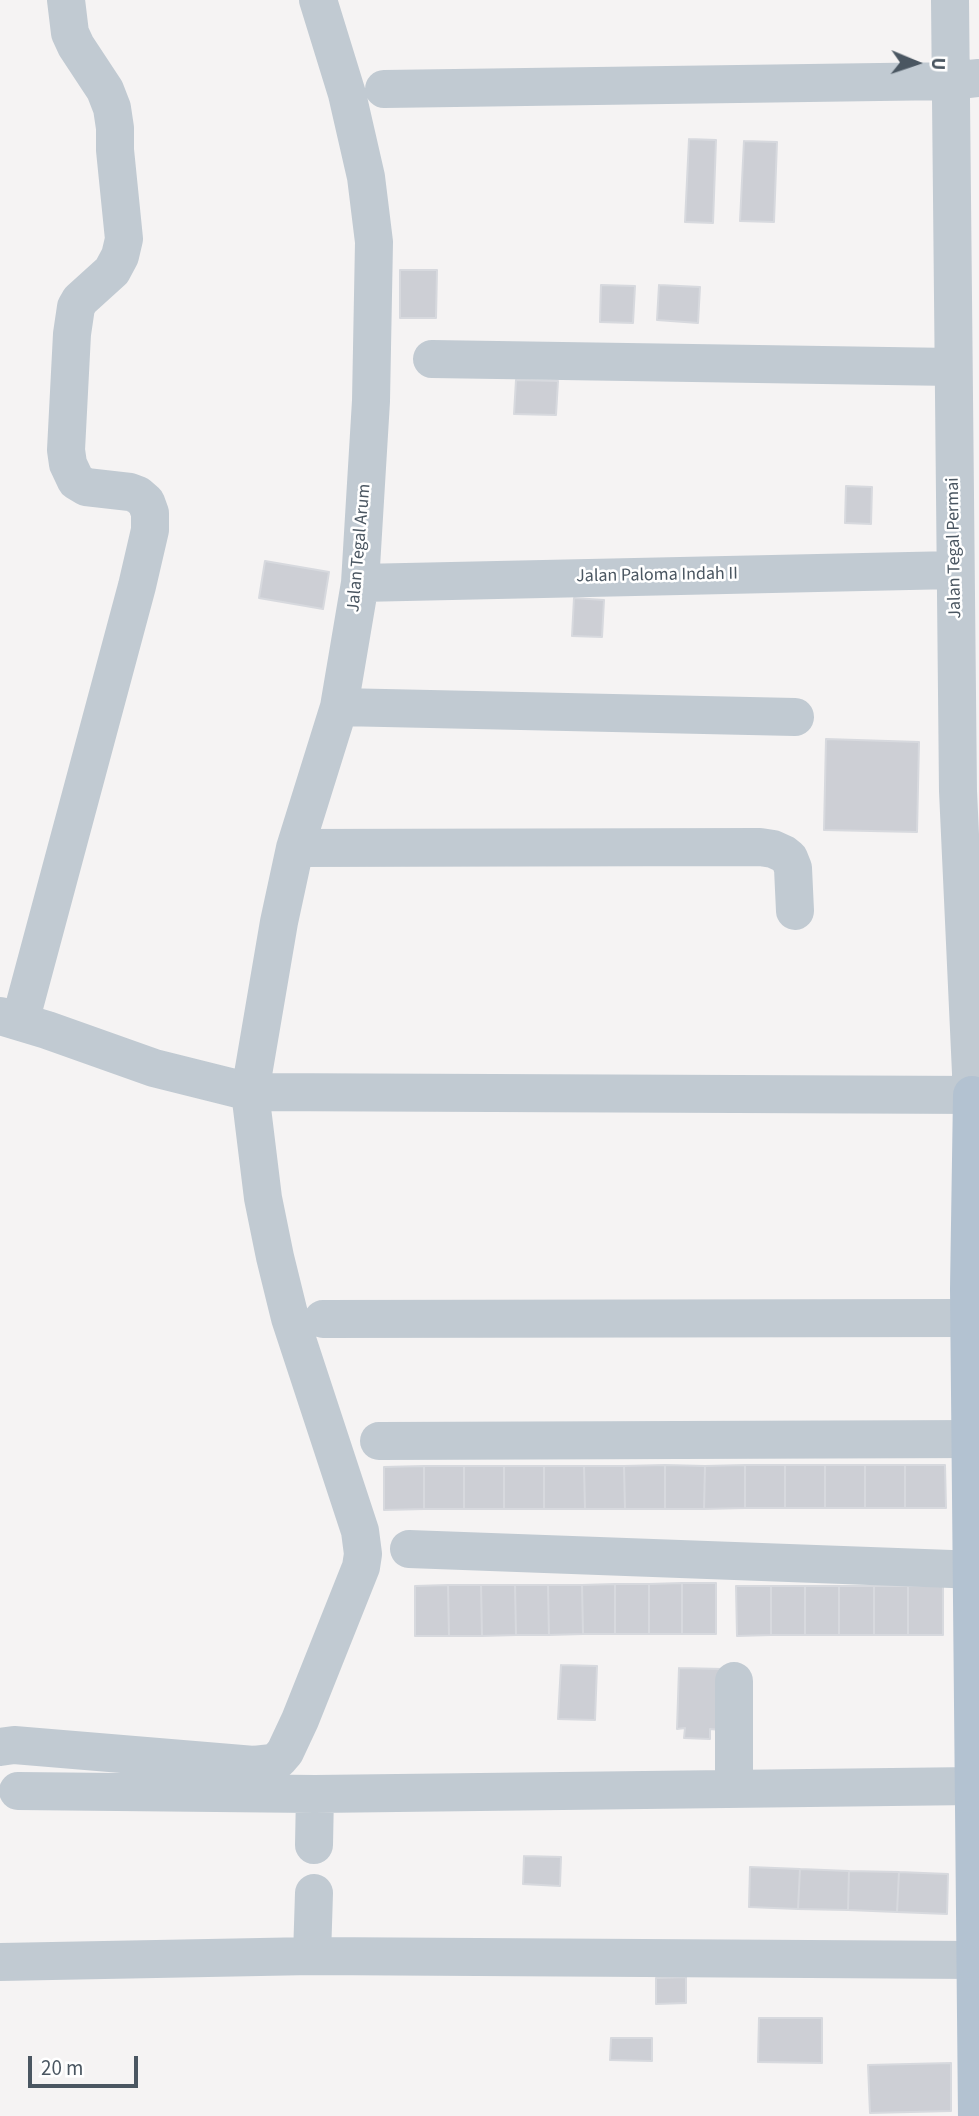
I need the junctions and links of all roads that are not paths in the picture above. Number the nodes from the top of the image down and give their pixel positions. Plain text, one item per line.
1 (66, 0) edge
2 (318, 0) edge
3 (950, 0) edge
4 (965, 79) edge
5 (384, 89) dead end
6 (966, 237) edge
7 (966, 302) edge
8 (432, 359) dead end
9 (953, 367) junction
10 (967, 473) edge
11 (955, 570) junction
12 (360, 583) junction
13 (967, 648) edge
14 (339, 707) junction
15 (795, 717) dead end
16 (968, 791) edge
17 (295, 848) junction
18 (795, 911) dead end
19 (971, 938) edge
20 (10, 1019) edge
21 (250, 1092) junction
22 (976, 1095) edge
23 (975, 1186) edge
24 (972, 1299) edge
25 (323, 1319) dead end
26 (974, 1439) edge
27 (379, 1441) dead end
28 (409, 1549) dead end
29 (975, 1570) edge
30 (734, 1681) dead end
31 (976, 1717) edge
32 (0, 1747) edge
33 (974, 1786) junction
34 (734, 1789) junction
35 (18, 1791) dead end
36 (315, 1794) junction
37 (314, 1846) dead end
38 (977, 1868) edge
39 (314, 1894) dead end
40 (312, 1956) junction
41 (975, 1960) junction
42 (0, 1962) edge
43 (977, 2014) edge
44 (977, 2116) edge

1 - 20 street
2 - 12 street, Jalan Tegal Arum
3 - 4 street, Jalan Tegal Permai
4 - 5 street
4 - 6 street, Jalan Tegal Permai
6 - 7 street, Jalan Tegal Permai
7 - 9 street, Jalan Tegal Permai
8 - 9 street
9 - 10 street, Jalan Tegal Permai
10 - 11 street, Jalan Tegal Permai
11 - 12 street, Jalan Paloma Indah II
11 - 13 street, Jalan Tegal Permai
12 - 14 street, Jalan Tegal Arum
13 - 16 street, Jalan Tegal Permai
14 - 15 street
14 - 17 street, Jalan Tegal Arum
16 - 19 street, Jalan Tegal Permai
17 - 18 street
17 - 21 street, Jalan Tegal Arum
19 - 22 street, Jalan Tegal Permai
20 - 21 street
21 - 22 street
21 - 32 street, Jalan Tegal Arum
22 - 23 main road
23 - 24 main road
24 - 25 street
24 - 26 main road
26 - 27 street
26 - 29 main road
28 - 29 street
29 - 31 main road
30 - 34 street
31 - 33 main road
33 - 34 street
33 - 38 main road
34 - 36 street
35 - 36 street
36 - 37 street
38 - 41 main road
39 - 40 street
40 - 41 street
40 - 42 street
41 - 43 main road
43 - 44 main road

